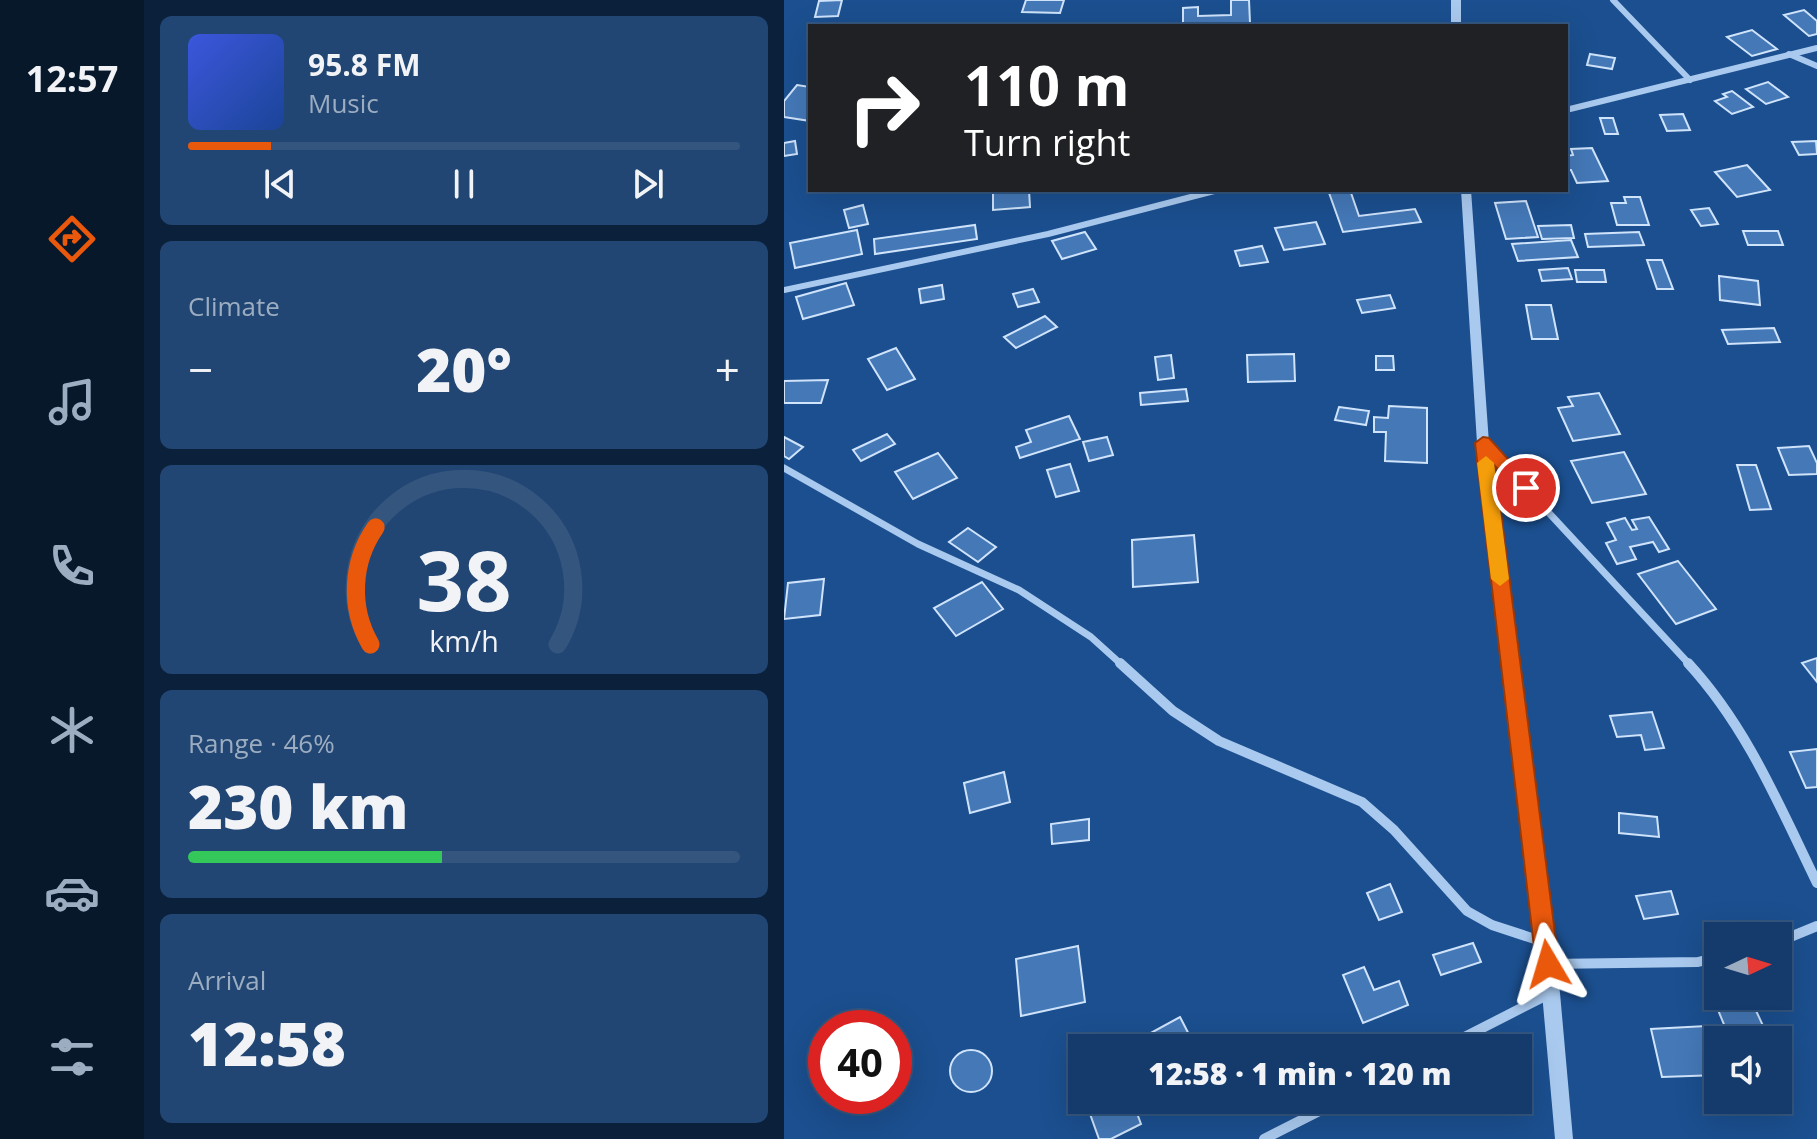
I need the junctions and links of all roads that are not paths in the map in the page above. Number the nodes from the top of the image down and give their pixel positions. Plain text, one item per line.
1 (1456, 0) edge
2 (1613, 0) edge
3 (1456, 24) edge
4 (1817, 48) edge
5 (1789, 54) junction
6 (1817, 66) edge
7 (1690, 80) junction
8 (1568, 110) edge
9 (1210, 192) edge
10 (1466, 192) edge
11 (784, 290) edge
12 (1483, 443) junction
13 (784, 468) edge
14 (1817, 883) edge
15 (1817, 926) edge
16 (1792, 936) edge
17 (1545, 942) junction
18 (1704, 960) edge
19 (1548, 964) junction
20 (1551, 993) junction
21 (1470, 1034) edge
22 (1313, 1114) edge
23 (1264, 1139) edge
24 (1564, 1139) edge

1 - 3 street
2 - 7 street
4 - 5 street
5 - 6 street
5 - 7 street
7 - 8 street
9 - 11 street
10 - 12 street
12 - 14 street
12 - 17 street
13 - 17 street
15 - 16 street
17 - 19 street
18 - 19 street
19 - 20 street
20 - 21 street
20 - 24 street
22 - 23 street

